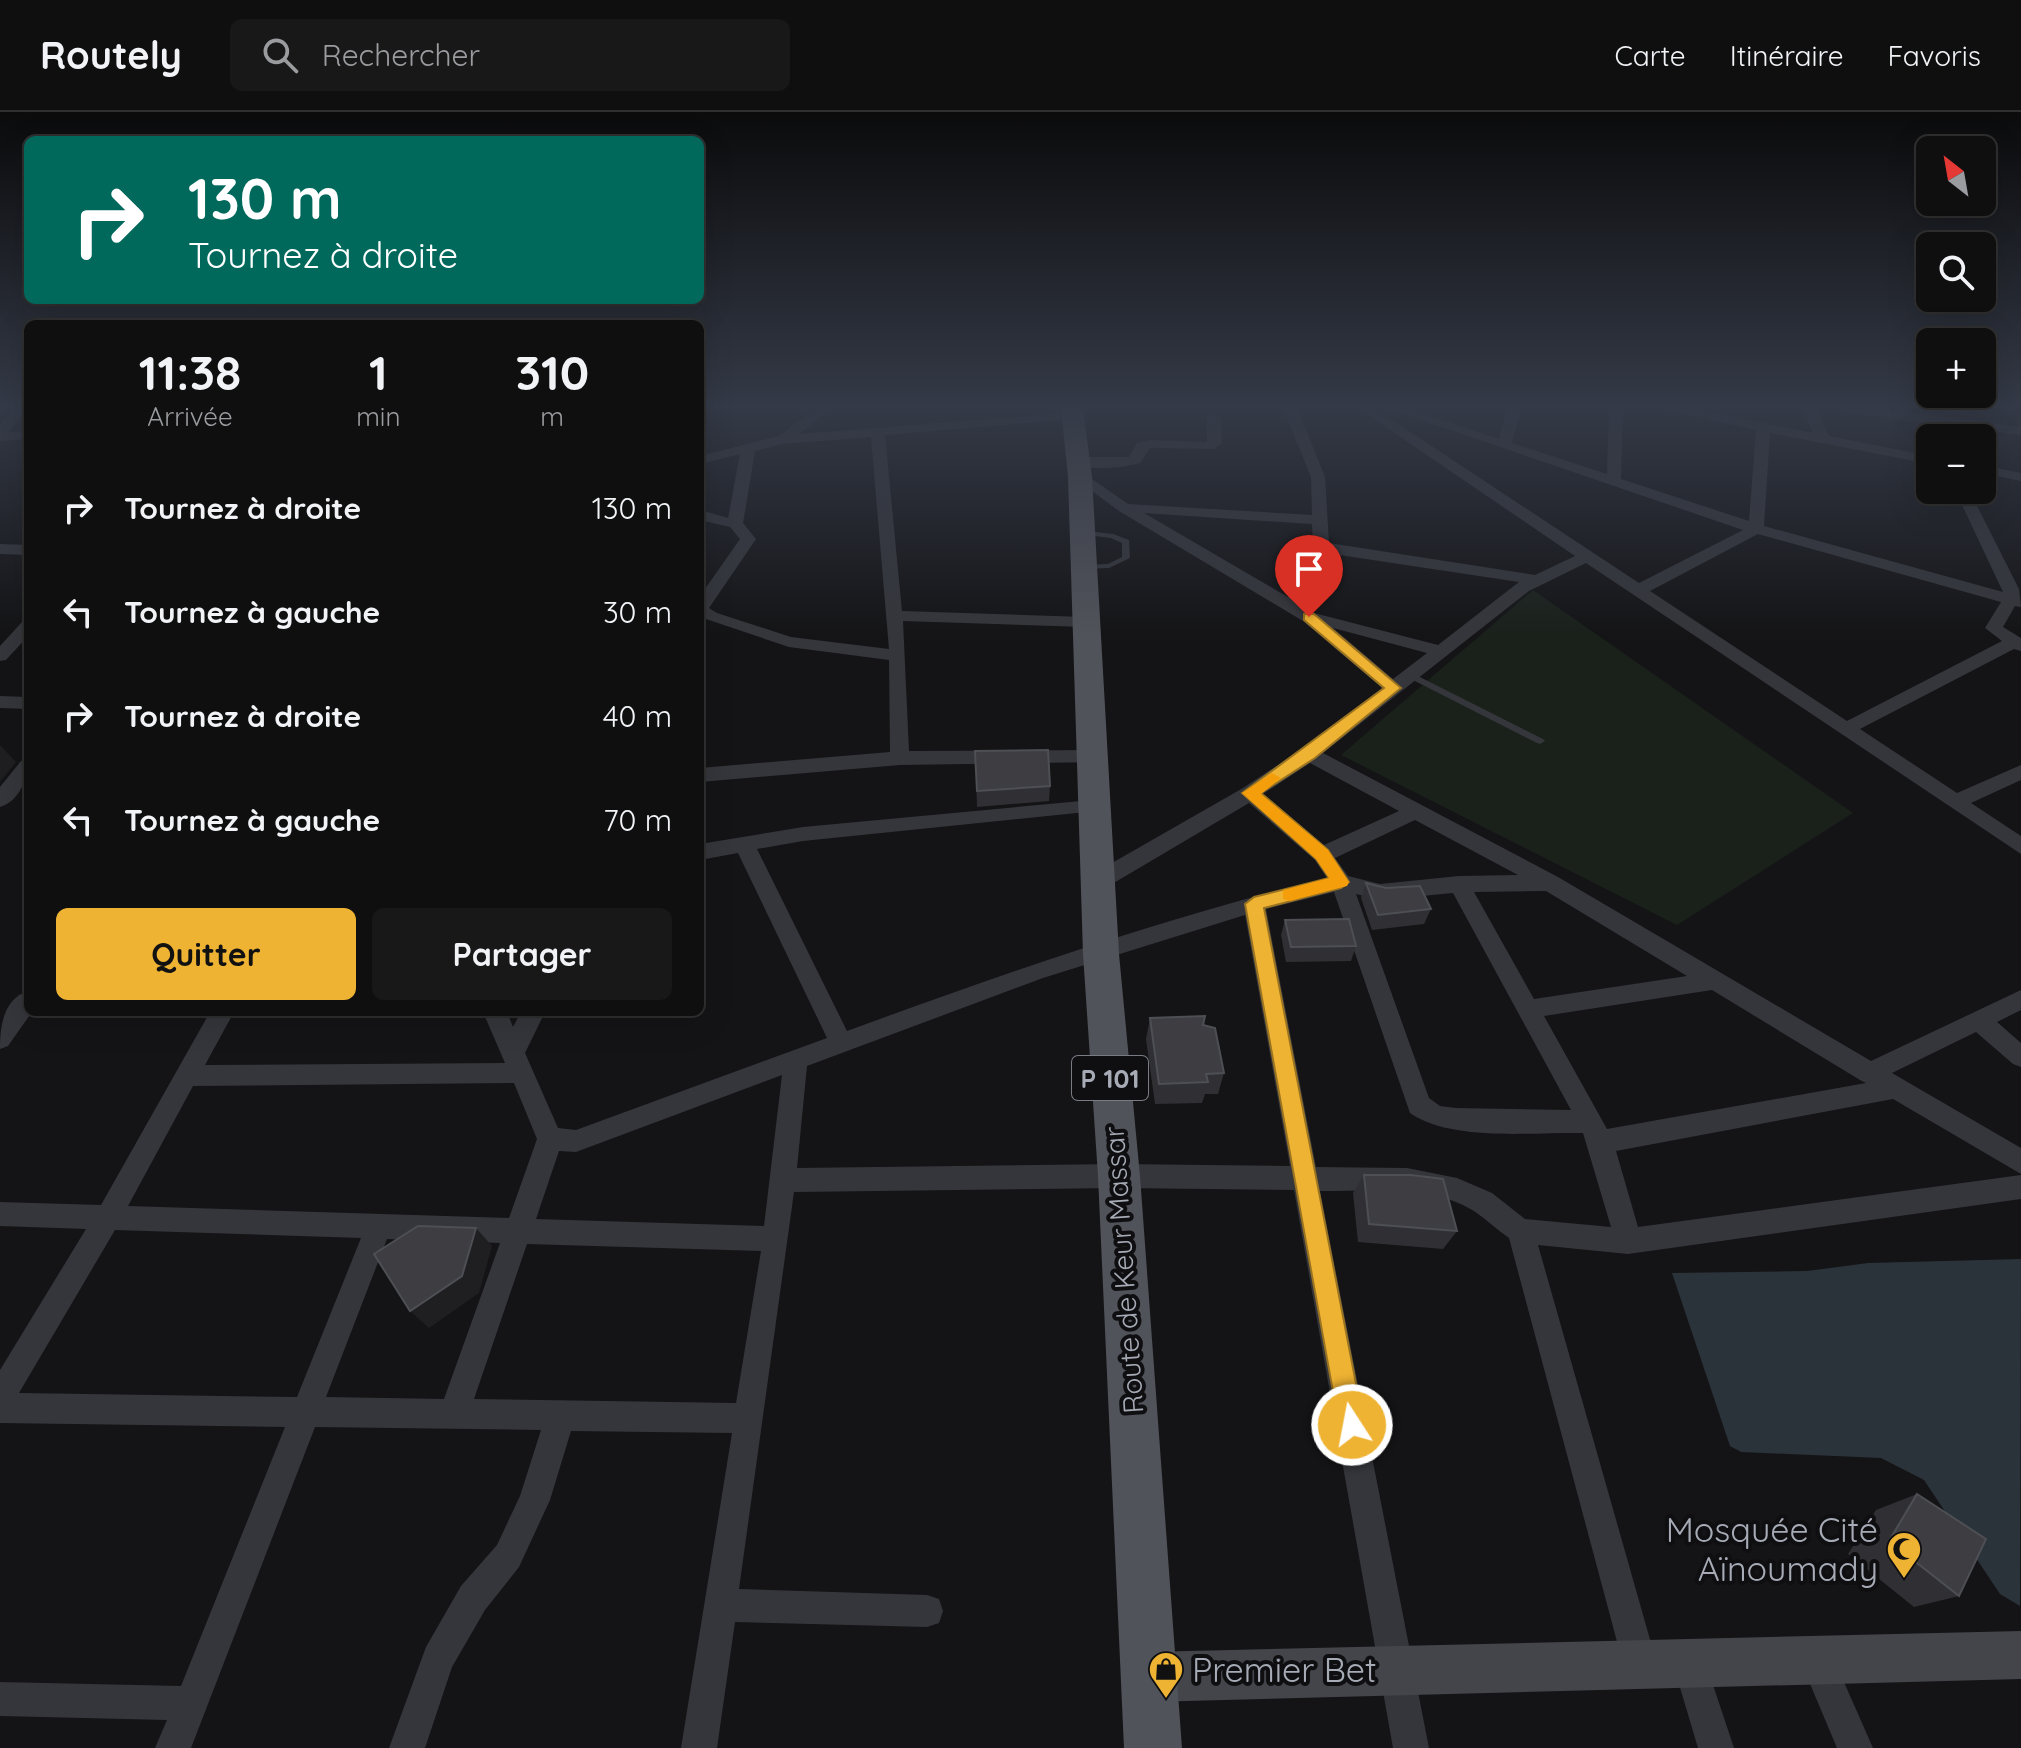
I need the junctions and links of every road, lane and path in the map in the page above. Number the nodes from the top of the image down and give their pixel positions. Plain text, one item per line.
1 (742, 484) edge
2 (882, 484) edge
3 (1080, 484) edge
4 (1097, 484) edge
5 (1317, 484) edge
6 (1480, 484) edge
7 (1624, 484) edge
8 (1759, 484) edge
9 (1969, 504) edge
10 (1124, 508) junction
11 (704, 516) edge
12 (1321, 520) junction
13 (735, 524) junction
14 (1756, 529) junction
15 (1321, 547) junction
16 (0, 549) edge
17 (24, 550) edge
18 (1082, 550) junction
19 (1587, 556) junction
20 (1535, 580) junction
21 (1639, 590) junction
22 (2016, 595) edge
23 (1291, 607) junction
24 (704, 614) edge
25 (704, 616) edge
26 (894, 616) junction
27 (1309, 617) junction
28 (1085, 622) junction
29 (24, 630) edge
30 (2017, 644) edge
31 (1441, 651) junction
32 (0, 656) edge
33 (898, 656) junction
34 (1410, 675) junction
35 (1393, 688) junction
36 (0, 702) edge
37 (24, 703) edge
38 (1846, 729) junction
39 (1540, 741) dead end
40 (1309, 754) junction
41 (1094, 757) junction
42 (900, 758) junction
43 (24, 771) edge
44 (2021, 772) edge
45 (704, 775) edge
46 (1250, 793) junction
47 (24, 798) edge
48 (1, 799) edge
49 (1956, 802) junction
50 (1096, 804) junction
51 (1416, 811) junction
52 (744, 843) junction
53 (2021, 846) edge
54 (704, 851) edge
55 (1322, 855) junction
56 (1099, 881) junction
57 (1341, 882) junction
58 (1550, 883) junction
59 (1459, 884) junction
60 (1254, 904) junction
61 (1101, 954) junction
62 (1713, 981) junction
63 (2021, 999) edge
64 (24, 1006) edge
65 (1528, 1009) junction
66 (220, 1016) edge
67 (497, 1016) edge
68 (532, 1016) edge
69 (1977, 1019) junction
70 (0, 1039) edge
71 (841, 1043) junction
72 (2021, 1057) edge
73 (796, 1060) junction
74 (517, 1062) junction
75 (1869, 1073) junction
76 (187, 1076) junction
77 (1895, 1088) junction
78 (1596, 1132) junction
79 (550, 1139) junction
80 (2021, 1162) edge
81 (1119, 1176) junction
82 (784, 1180) junction
83 (1305, 1180) junction
84 (2021, 1187) edge
85 (0, 1214) edge
86 (108, 1217) junction
87 (379, 1226) junction
88 (516, 1230) junction
89 (1520, 1231) junction
90 (776, 1239) junction
91 (1628, 1241) junction
92 (0, 1398) edge
93 (0, 1408) edge
94 (306, 1412) junction
95 (454, 1414) junction
96 (561, 1415) junction
97 (749, 1418) junction
98 (721, 1605) junction
99 (927, 1611) dead end
100 (2021, 1655) edge
101 (1817, 1660) junction
102 (1640, 1664) junction
103 (1690, 1664) junction
104 (1398, 1671) junction
105 (1148, 1677) junction
106 (0, 1699) edge
107 (190, 1703) junction
108 (173, 1748) edge
109 (407, 1748) edge
110 (699, 1748) edge
111 (1153, 1748) edge
112 (1411, 1748) edge
113 (1716, 1748) edge
114 (1855, 1748) edge

1 - 13 street
2 - 26 street
3 - 18 main road, Route de Keur Massar / P 101
4 - 10 street
5 - 12 street
6 - 19 street
7 - 14 street
8 - 14 street
9 - 22 street
10 - 12 street
10 - 23 street
11 - 13 street
12 - 15 street
13 - 24 street
14 - 21 street
14 - 22 street
15 - 20 street
15 - 23 street
16 - 17 street
18 - 18 lane
18 - 28 main road, Route de Keur Massar / P 101
19 - 20 street
19 - 21 street
20 - 31 street
21 - 38 street
22 - 30 street
23 - 27 street
25 - 33 street
26 - 28 street
26 - 33 street
27 - 31 street
27 - 35 street
28 - 41 main road, Route de Keur Massar / P 101
29 - 32 street
30 - 38 street
31 - 34 street
33 - 42 street
34 - 35 street
34 - 39 lane
35 - 40 street
36 - 37 street
38 - 49 street
40 - 46 street
40 - 51 street
41 - 42 street
41 - 50 main road, Route de Keur Massar / P 101
42 - 45 street
43 - 48 street
44 - 49 street
46 - 55 street
46 - 56 street
47 - 48 street
49 - 53 street
50 - 52 street
50 - 56 main road, Route de Keur Massar / P 101
51 - 55 street
51 - 58 street
52 - 54 street
52 - 71 street
55 - 57 street
56 - 61 main road, Route de Keur Massar / P 101
57 - 59 street
57 - 60 street
57 - 78 street
58 - 59 street
58 - 62 street
59 - 65 street
60 - 61 street
60 - 83 street
61 - 71 street
61 - 81 main road, Route de Keur Massar / P 101
62 - 65 street
62 - 75 street
63 - 69 street
64 - 70 street
65 - 78 street
66 - 76 street
67 - 74 street
68 - 74 street
69 - 72 street
69 - 75 street
71 - 73 street
73 - 79 street
73 - 82 street
74 - 76 street
74 - 79 street
75 - 77 street
76 - 86 street
77 - 78 street
77 - 80 street
78 - 91 street
79 - 88 street
81 - 82 street
81 - 83 street
81 - 105 main road, Route de Keur Massar / P 101
82 - 90 street
83 - 89 street
83 - 104 street
84 - 91 street
85 - 86 street
86 - 87 street
86 - 92 street
87 - 88 street
87 - 94 street
88 - 90 street
88 - 95 street
89 - 91 street
89 - 102 street
90 - 97 street
93 - 94 street
94 - 95 street
94 - 107 street
95 - 96 street
96 - 97 street
96 - 109 street
97 - 98 street
98 - 99 street
98 - 110 street
100 - 101 street
101 - 103 street
101 - 114 street
102 - 103 street
102 - 104 street
103 - 113 street
104 - 105 street
104 - 112 street
105 - 111 main road, Route de Keur Massar / P 101
106 - 107 street
107 - 108 street

